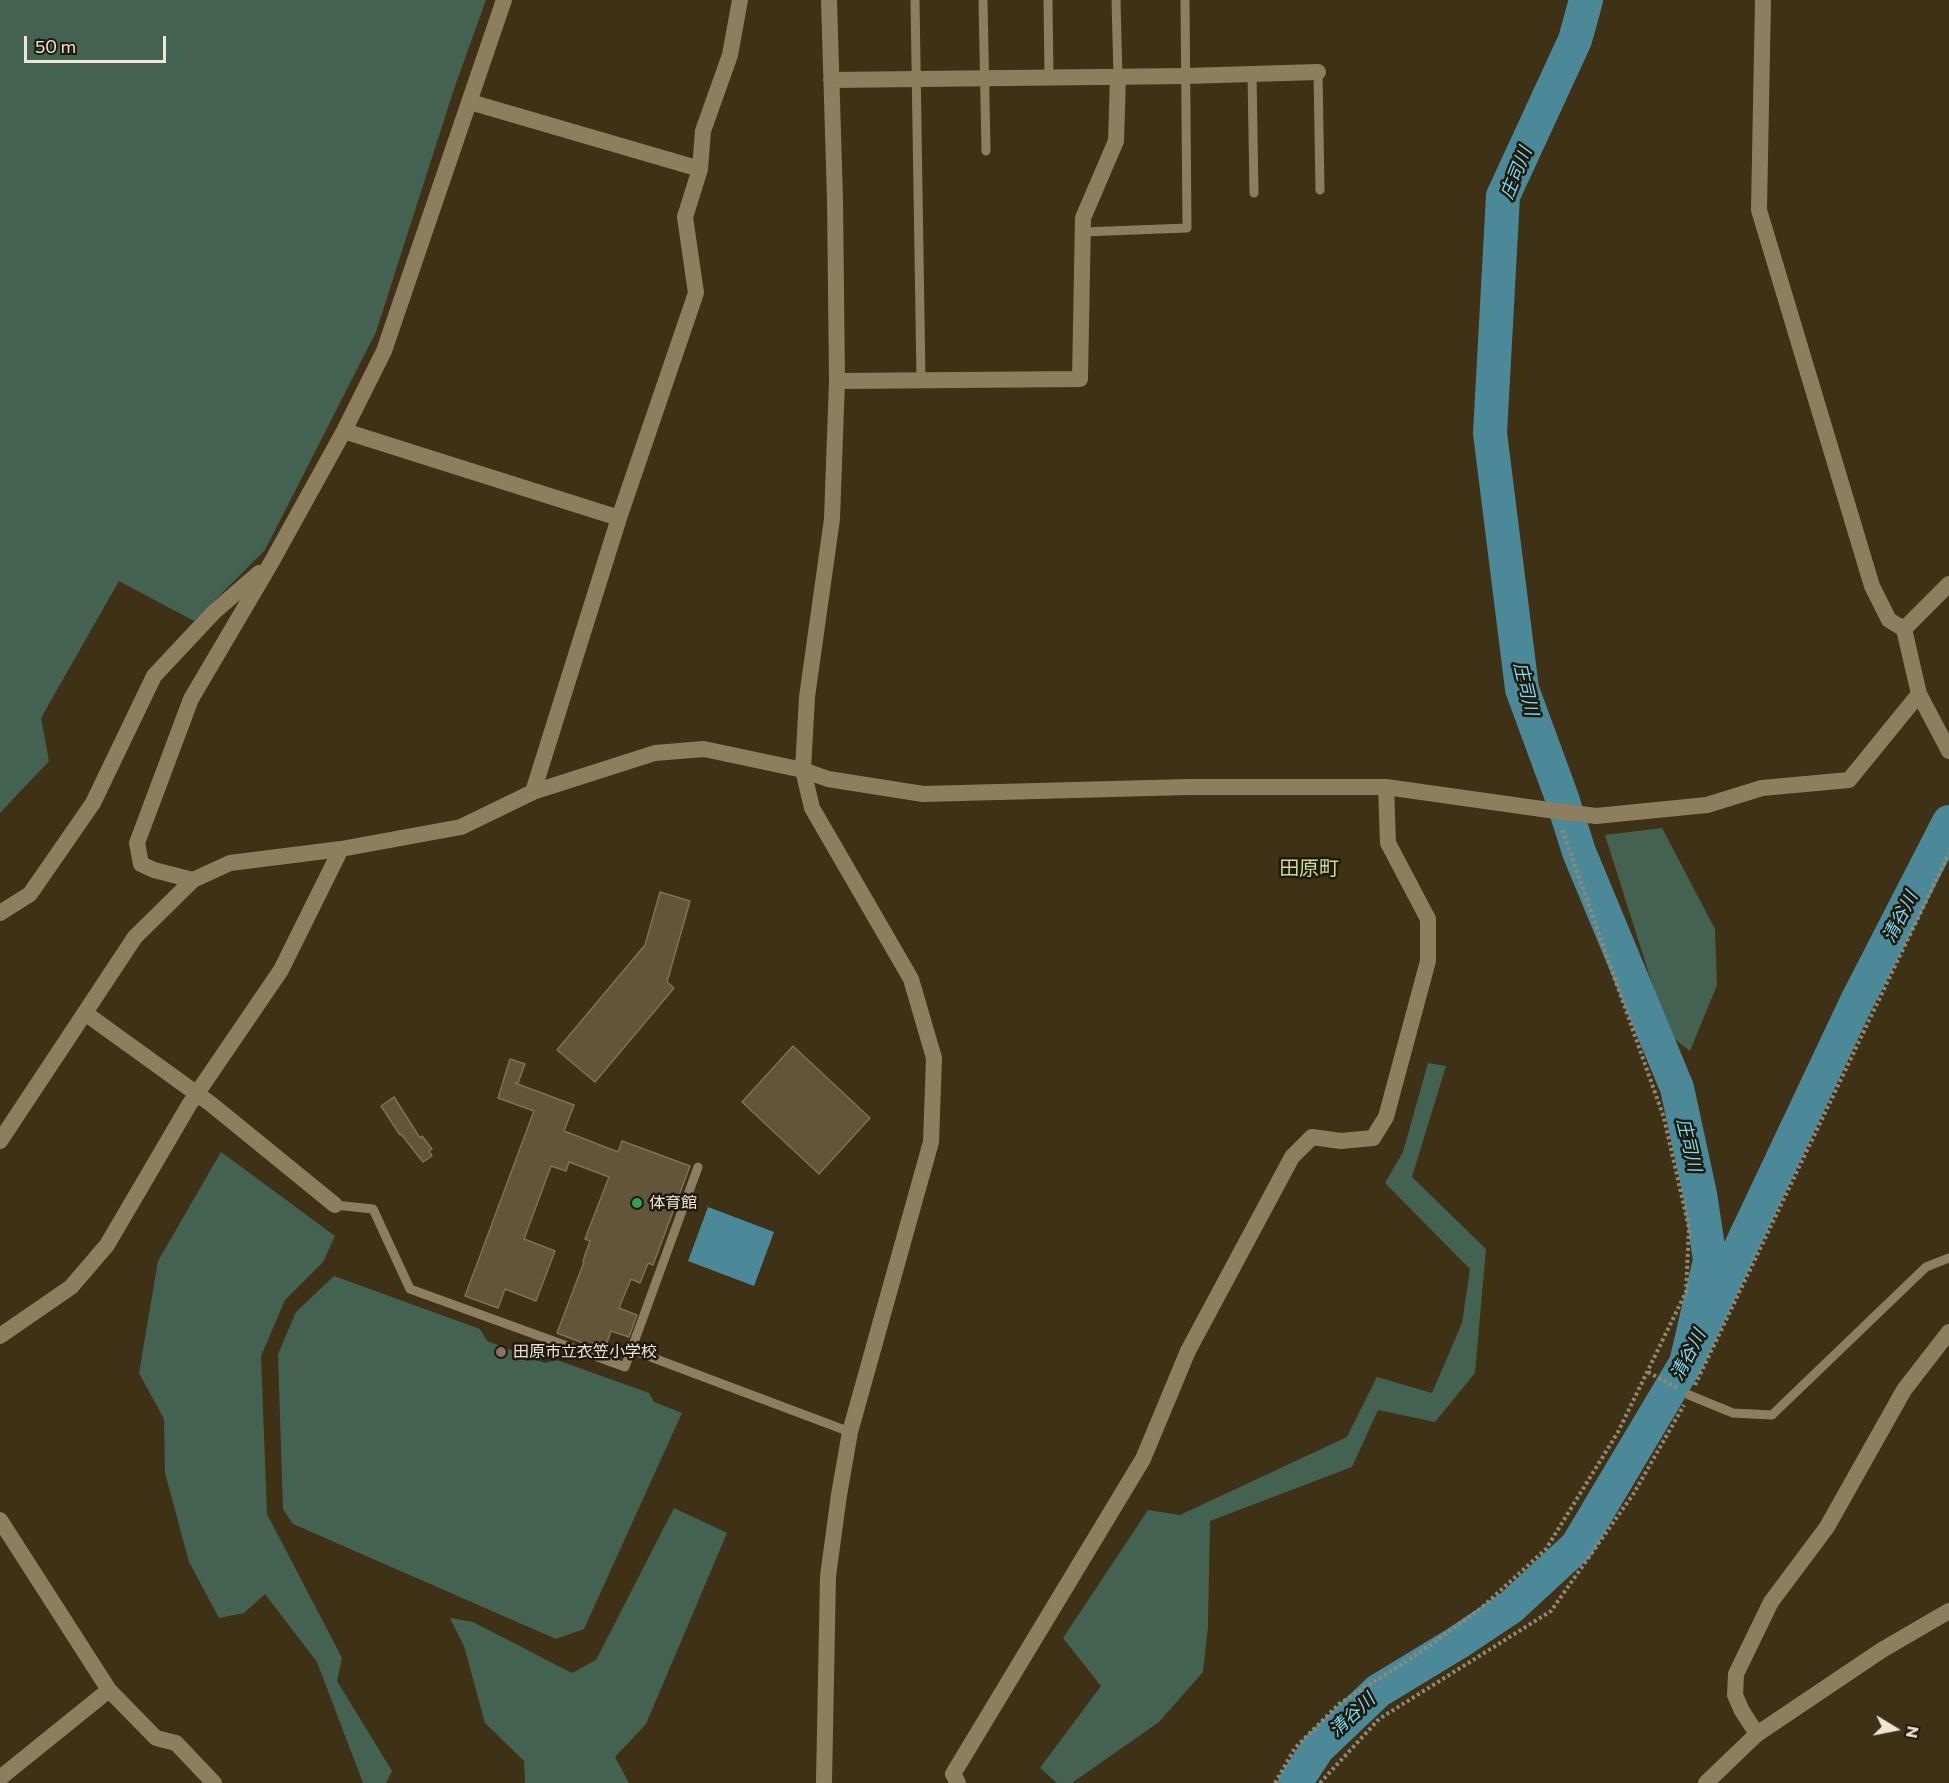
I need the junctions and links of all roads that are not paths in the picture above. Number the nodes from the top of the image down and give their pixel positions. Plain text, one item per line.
1 (504, 0) edge
2 (740, 0) edge
3 (829, 0) edge
4 (915, 0) edge
5 (983, 0) edge
6 (1048, 0) edge
7 (1116, 0) edge
8 (1185, 0) edge
9 (1763, 0) edge
10 (1318, 72) joint
11 (1252, 74) junction
12 (1118, 76) junction
13 (1186, 76) junction
14 (1049, 77) junction
15 (984, 78) junction
16 (917, 79) junction
17 (831, 80) junction
18 (470, 102) junction
19 (986, 151) dead end
20 (700, 169) junction
21 (1320, 190) dead end
22 (1254, 193) dead end
23 (1083, 232) junction
24 (921, 380) junction
25 (837, 381) junction
26 (344, 431) junction
27 (619, 518) junction
28 (271, 563) junction
29 (1949, 584) edge
30 (1904, 629) junction
31 (1919, 694) junction
32 (1949, 751) edge
33 (803, 770) junction
34 (1386, 787) junction
35 (533, 792) junction
36 (340, 849) junction
37 (193, 880) junction
38 (0, 913) edge
39 (85, 1014) junction
40 (197, 1095) junction
41 (0, 1141) edge
42 (698, 1167) dead end
43 (335, 1205) joint
44 (1949, 1258) edge
45 (1949, 1332) edge
46 (0, 1336) edge
47 (632, 1350) junction
48 (1689, 1395) road end
49 (850, 1432) junction
50 (0, 1520) edge
51 (1949, 1611) edge
52 (110, 1690) junction
53 (1757, 1734) junction
54 (0, 1778) edge
55 (214, 1783) edge
56 (825, 1783) edge
57 (958, 1783) edge
58 (1707, 1783) edge

1 - 18 street
2 - 20 street
3 - 17 street
4 - 16 lane
5 - 15 lane
6 - 14 lane
7 - 12 lane
8 - 13 lane
9 - 30 street
10 - 11 street
10 - 21 lane
11 - 13 street
11 - 22 lane
12 - 13 street
12 - 14 street
12 - 23 street
13 - 23 lane
14 - 15 street
15 - 16 street
15 - 19 lane
16 - 17 street
16 - 24 lane
17 - 25 street
18 - 20 street
18 - 26 street
20 - 27 street
23 - 24 street
24 - 25 street
25 - 33 street
26 - 27 street
26 - 28 street
27 - 35 street
28 - 37 street
28 - 38 street
29 - 30 street
30 - 31 street
31 - 32 street
31 - 34 street
33 - 34 street
33 - 35 street
33 - 49 street
34 - 57 street
35 - 36 street
36 - 37 street
36 - 40 street
37 - 39 street
39 - 40 street
39 - 41 street
40 - 43 street
40 - 46 street
42 - 47 lane
43 - 47 lane
44 - 48 lane
45 - 53 street
47 - 49 lane
49 - 56 street
50 - 52 street
51 - 53 street
52 - 54 street
52 - 55 street
53 - 58 street

